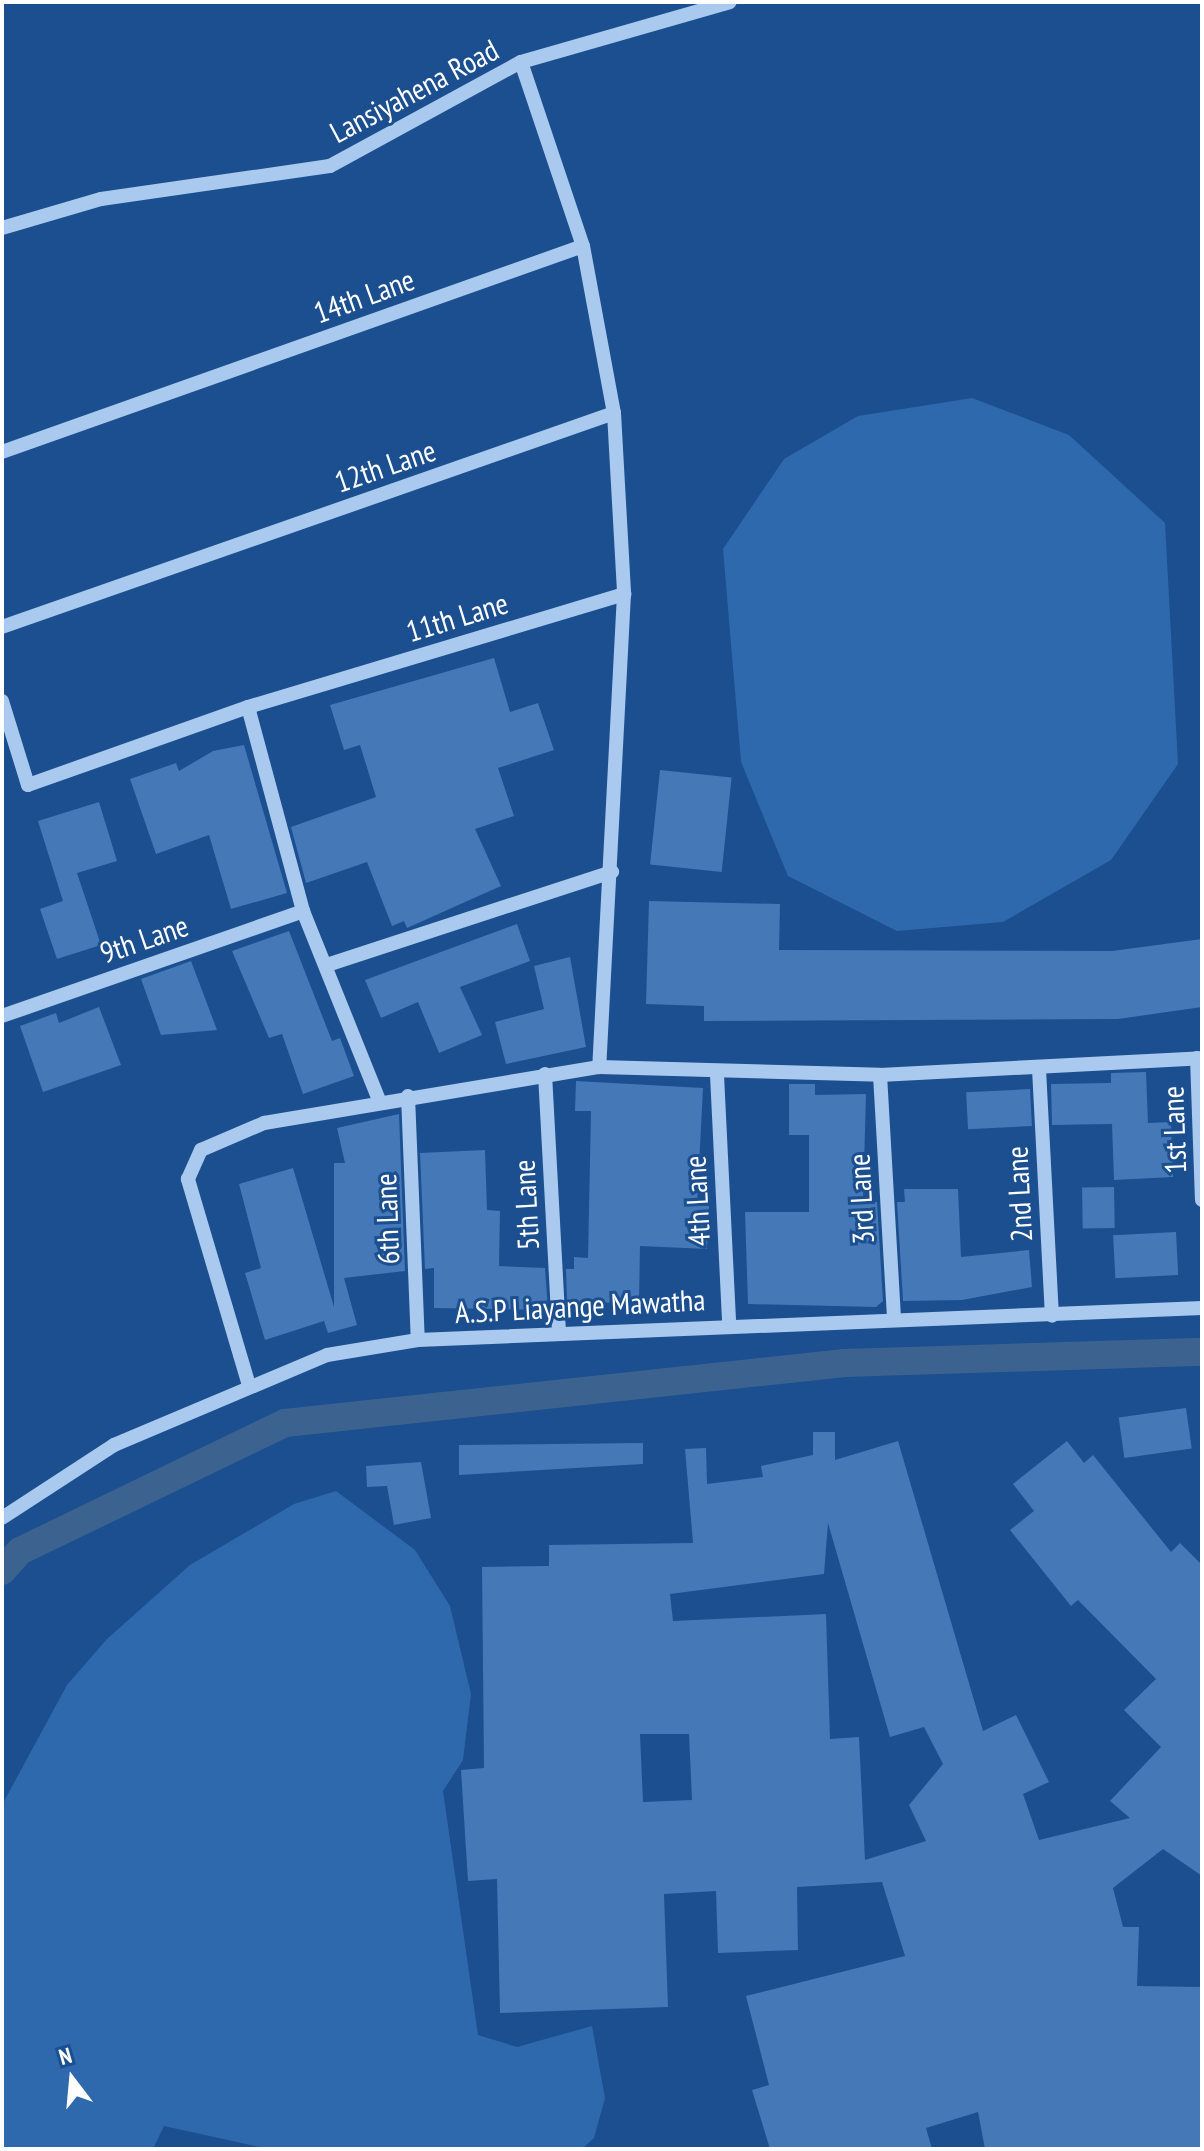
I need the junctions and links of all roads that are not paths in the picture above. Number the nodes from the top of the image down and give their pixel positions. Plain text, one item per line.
1 (730, 2) edge
2 (521, 62) junction
3 (2, 228) edge
4 (583, 246) junction
5 (614, 413) junction
6 (2, 452) edge
7 (624, 594) junction
8 (2, 627) edge
9 (2, 701) edge
10 (248, 707) junction
11 (612, 872) junction
12 (303, 911) junction
13 (327, 965) junction
14 (2, 1016) edge
15 (1200, 1058) edge
16 (599, 1067) junction
17 (1039, 1069) junction
18 (545, 1074) junction
19 (717, 1075) junction
20 (880, 1075) junction
21 (408, 1096) junction
22 (378, 1098) junction
23 (1202, 1200) edge
24 (1202, 1308) edge
25 (1052, 1316) junction
26 (894, 1319) junction
27 (729, 1324) junction
28 (559, 1333) junction
29 (418, 1340) junction
30 (248, 1382) junction
31 (2, 1518) edge

1 - 2 street
2 - 3 street, Lansiyahena Road
2 - 4 street, Lansiyahena Road
4 - 5 street
4 - 6 street, 14th Lane
5 - 7 street
5 - 8 street, 12th Lane
7 - 10 street, 11th Lane
7 - 11 street
9 - 10 street
10 - 12 street
11 - 13 street
11 - 16 street
12 - 13 street
12 - 14 street, 9th Lane
13 - 22 street
15 - 17 street
15 - 23 street, 1st Lane
16 - 18 street
16 - 19 street
17 - 20 street
17 - 25 street, 2nd Lane
18 - 21 street
18 - 28 street, 5th Lane
19 - 20 street
19 - 27 street, 4th Lane
20 - 26 street, 3rd Lane
21 - 22 street
21 - 29 street, 6th Lane
22 - 30 street
24 - 25 street, A.S.P Liayange Mawatha
25 - 26 street, A.S.P Liayange Mawatha
26 - 27 street, A.S.P Liayange Mawatha
27 - 28 street, A.S.P Liayange Mawatha
28 - 29 street, A.S.P Liayange Mawatha
29 - 30 street, A.S.P Liayange Mawatha
30 - 31 street, A.S.P Liayange Mawatha

